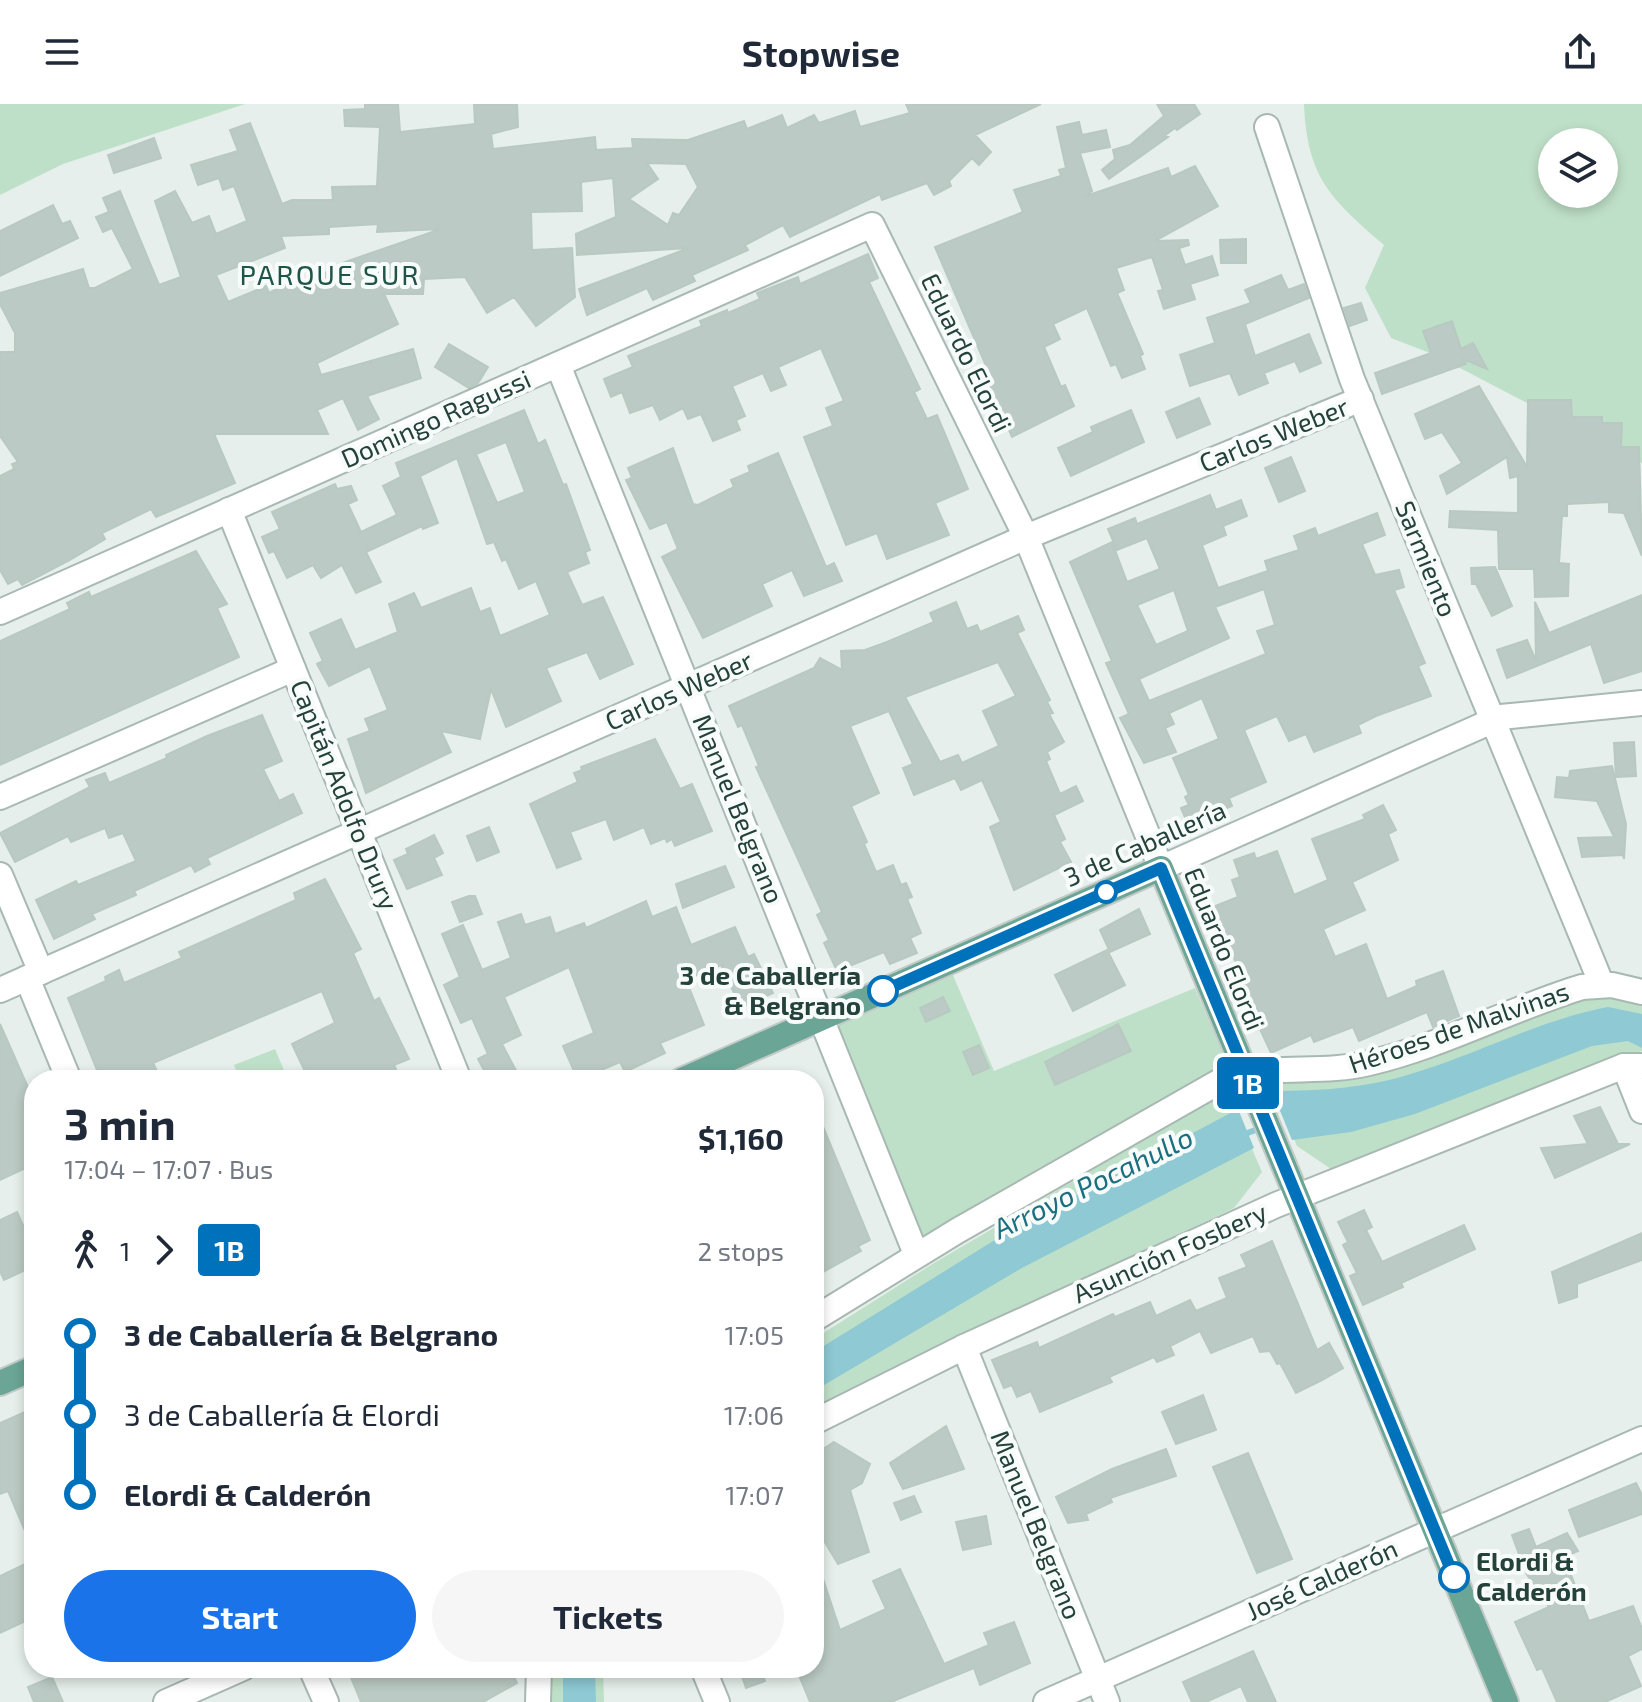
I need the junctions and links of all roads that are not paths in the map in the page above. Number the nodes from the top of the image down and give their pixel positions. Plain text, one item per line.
1 (1267, 127) dead end
2 (872, 225) joint
3 (558, 365) junction
4 (1361, 399) junction
5 (229, 510) junction
6 (1026, 537) junction
7 (0, 612) edge
8 (293, 669) junction
9 (688, 687) junction
10 (1642, 703) edge
11 (1492, 721) junction
12 (0, 797) edge
13 (359, 832) junction
14 (1161, 868) junction
15 (0, 875) edge
16 (34, 975) junction
17 (1602, 985) junction
18 (0, 990) edge
19 (1642, 992) edge
20 (822, 1018) junction
21 (1633, 1066) edge
22 (66, 1070) edge
23 (455, 1070) edge
24 (705, 1070) edge
25 (1248, 1082) junction
26 (1642, 1111) edge
27 (1296, 1198) junction
28 (916, 1254) junction
29 (824, 1313) edge
30 (964, 1347) junction
31 (24, 1372) edge
32 (0, 1383) edge
33 (824, 1417) edge
34 (1642, 1439) edge
35 (1434, 1531) junction
36 (220, 1678) edge
37 (315, 1678) edge
38 (539, 1678) edge
39 (707, 1678) edge
40 (1098, 1679) junction
41 (166, 1702) edge
42 (326, 1702) edge
43 (538, 1702) edge
44 (717, 1702) edge
45 (1046, 1702) edge
46 (1107, 1702) edge
47 (1506, 1702) edge

1 - 4 street, Sarmiento
2 - 3 street, Domingo Ragussi
2 - 6 street, Eduardo Elordi
3 - 5 street, Domingo Ragussi
3 - 9 street, Manuel Belgrano
4 - 6 street, Carlos Weber
4 - 11 street, Sarmiento
5 - 7 street, Domingo Ragussi
5 - 8 street, Capitán Adolfo Drury
6 - 9 street, Carlos Weber
6 - 14 street, Eduardo Elordi
8 - 12 street
8 - 13 street, Capitán Adolfo Drury
9 - 13 street, Carlos Weber
9 - 20 street, Manuel Belgrano
10 - 11 street, 3 de Caballería
11 - 14 street, 3 de Caballería
11 - 17 street, Sarmiento
13 - 16 street, Carlos Weber
13 - 23 street, Capitán Adolfo Drury
14 - 20 main road, 3 de Caballería
14 - 25 main road, Eduardo Elordi
15 - 16 street
16 - 18 street, Carlos Weber
16 - 22 street
17 - 19 street, Héroes de Malvinas
17 - 25 street, Héroes de Malvinas
20 - 24 main road, 3 de Caballería
20 - 28 street, Manuel Belgrano
21 - 26 street
21 - 27 street, Asunción Fosbery
25 - 27 main road, Eduardo Elordi
25 - 28 street, Héroes de Malvinas
27 - 30 street, Asunción Fosbery
27 - 35 main road, Eduardo Elordi
28 - 29 street, Héroes de Malvinas
30 - 33 street, Asunción Fosbery
30 - 40 street, Manuel Belgrano
31 - 32 main road
34 - 35 street, José Calderón
35 - 40 street, José Calderón
35 - 47 main road, Eduardo Elordi
36 - 41 street
37 - 42 street
38 - 43 street
39 - 44 street
40 - 45 street, José Calderón
40 - 46 street, Manuel Belgrano

